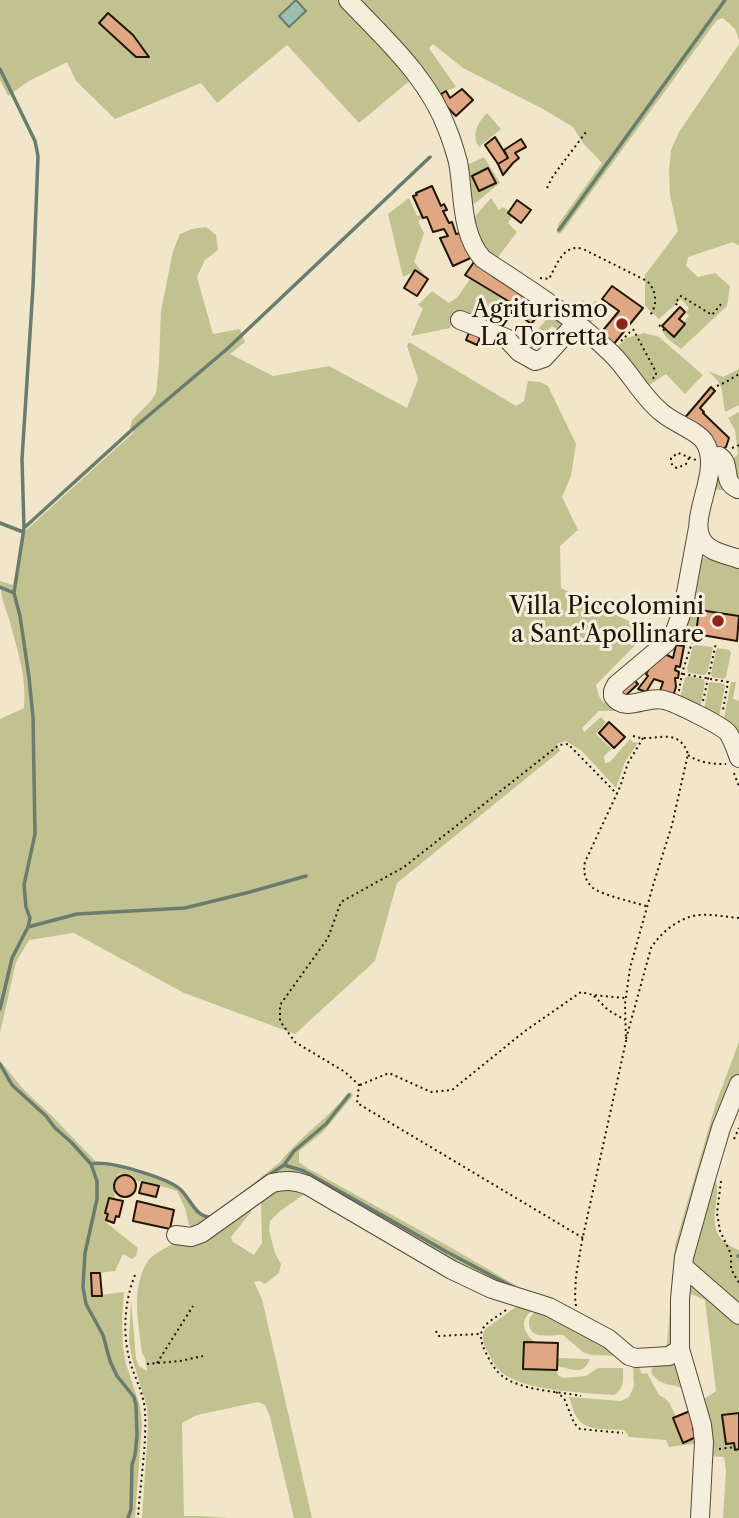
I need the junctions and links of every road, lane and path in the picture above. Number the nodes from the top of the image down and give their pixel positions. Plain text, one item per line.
1 (348, 0) edge
2 (586, 132) dead end
3 (547, 188) dead end
4 (526, 288) junction
5 (722, 303) dead end
6 (677, 305) dead end
7 (649, 317) dead end
8 (460, 320) dead end
9 (575, 324) junction
10 (659, 325) dead end
11 (665, 328) dead end
12 (633, 329) dead end
13 (739, 374) edge
14 (649, 382) dead end
15 (717, 386) dead end
16 (739, 445) edge
17 (720, 454) junction
18 (689, 458) junction
19 (738, 489) edge
20 (698, 528) junction
21 (739, 559) edge
22 (693, 640) dead end
23 (716, 643) dead end
24 (682, 673) junction
25 (708, 678) junction
26 (678, 699) dead end
27 (701, 710) dead end
28 (721, 720) dead end
29 (630, 734) dead end
30 (644, 738) junction
31 (688, 754) junction
32 (739, 758) edge
33 (739, 787) edge
34 (617, 794) junction
35 (647, 906) junction
36 (739, 918) edge
37 (593, 995) junction
38 (626, 998) junction
39 (625, 1020) junction
40 (625, 1041) junction
41 (739, 1084) edge
42 (359, 1085) junction
43 (739, 1128) edge
44 (731, 1147) dead end
45 (714, 1176) junction
46 (176, 1235) dead end
47 (583, 1238) junction
48 (684, 1266) junction
49 (135, 1275) dead end
50 (739, 1283) edge
51 (521, 1298) junction
52 (193, 1306) dead end
53 (739, 1315) edge
54 (581, 1324) junction
55 (436, 1331) dead end
56 (480, 1334) junction
57 (680, 1349) junction
58 (202, 1356) dead end
59 (157, 1363) junction
60 (147, 1364) dead end
61 (556, 1392) junction
62 (581, 1396) dead end
63 (623, 1433) dead end
64 (735, 1447) dead end
65 (709, 1451) dead end
66 (138, 1518) edge
67 (700, 1518) edge

1 - 4 street
2 - 3 path
4 - 7 path
4 - 9 street
5 - 6 path
8 - 9 street
9 - 17 street
10 - 11 path
12 - 14 path
13 - 15 path
16 - 17 path
17 - 18 path
17 - 19 street
17 - 20 street
18 - 18 path
20 - 21 street
20 - 32 street
22 - 24 path
23 - 25 path
24 - 25 path
24 - 26 path
25 - 27 path
25 - 28 path
29 - 30 path
30 - 31 path
30 - 34 path
31 - 33 path
31 - 35 path
34 - 35 path
34 - 42 path
35 - 38 path
36 - 40 path
37 - 38 path
37 - 39 path
37 - 42 path
38 - 39 path
39 - 40 path
40 - 47 path
41 - 45 street
42 - 47 path
43 - 44 path
45 - 48 street
45 - 50 path
46 - 51 street
47 - 54 path
48 - 53 street
48 - 57 street
49 - 66 path
51 - 54 street
51 - 56 path
52 - 59 path
54 - 57 street
55 - 56 path
56 - 61 path
57 - 67 street
58 - 59 path
59 - 60 path
61 - 62 path
61 - 63 path
64 - 65 path

